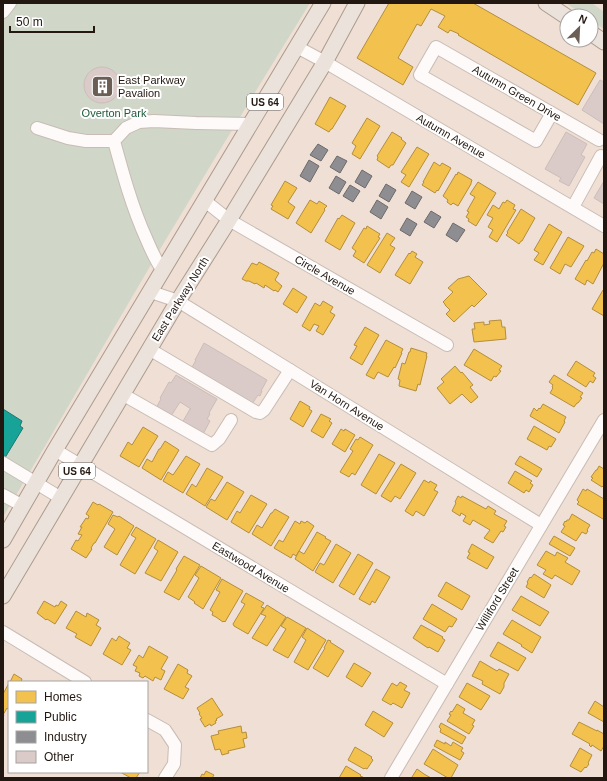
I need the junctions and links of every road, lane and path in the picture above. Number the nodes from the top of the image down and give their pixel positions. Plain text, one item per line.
1 (10, 3) edge
2 (323, 3) edge
3 (357, 3) edge
4 (546, 3) edge
5 (3, 12) edge
6 (559, 12) edge
7 (297, 47) junction
8 (325, 62) junction
9 (552, 113) junction
10 (251, 124) junction
11 (37, 128) dead end
12 (601, 138) edge
13 (114, 141) junction
14 (602, 156) edge
15 (206, 201) junction
16 (573, 208) junction
17 (229, 220) junction
18 (604, 226) edge
19 (163, 271) junction
20 (151, 292) junction
21 (178, 301) junction
22 (447, 345) dead end
23 (149, 349) junction
24 (290, 370) junction
25 (122, 394) junction
26 (232, 420) dead end
27 (604, 420) edge
28 (56, 450) junction
29 (3, 462) edge
30 (80, 465) junction
31 (36, 483) junction
32 (3, 495) edge
33 (61, 498) junction
34 (22, 506) junction
35 (541, 525) junction
36 (3, 540) edge
37 (3, 596) edge
38 (3, 632) edge
39 (83, 681) edge
40 (447, 684) junction
41 (148, 721) edge
42 (165, 778) edge
43 (391, 778) edge

1 - 5 street
2 - 7 main road, US 64
3 - 8 main road, East Parkway North / US 64
4 - 6 main road
7 - 8 street, Autumn Avenue
7 - 10 main road, US 64
8 - 16 street, Autumn Avenue
8 - 17 main road, East Parkway North / US 64
9 - 9 street, Autumn Green Drive
9 - 12 street, Autumn Green Drive
10 - 13 street
10 - 15 main road, US 64
11 - 13 street
12 - 14 street
13 - 19 street
14 - 16 street
15 - 17 street, Circle Avenue
15 - 19 main road, US 64
16 - 18 street, Autumn Avenue
17 - 21 main road, East Parkway North / US 64
17 - 22 street, Circle Avenue
19 - 20 main road, US 64
20 - 21 street, Van Horn Avenue
20 - 28 main road, US 64
21 - 23 main road, East Parkway North / US 64
21 - 24 street, Van Horn Avenue
23 - 24 street
23 - 25 main road, East Parkway North / US 64
24 - 35 street, Van Horn Avenue
25 - 26 street
25 - 30 main road, East Parkway North / US 64
27 - 35 street, Williford Street
28 - 30 street, Eastwood Avenue
28 - 31 main road, US 64
29 - 31 street
30 - 33 main road, East Parkway North / US 64
30 - 40 street, Eastwood Avenue
31 - 33 street
31 - 34 main road, US 64
32 - 34 street
33 - 37 main road, East Parkway North / US 64
34 - 36 main road, US 64
35 - 40 street, Williford Street
38 - 39 street
40 - 43 street, Williford Street
41 - 42 street

